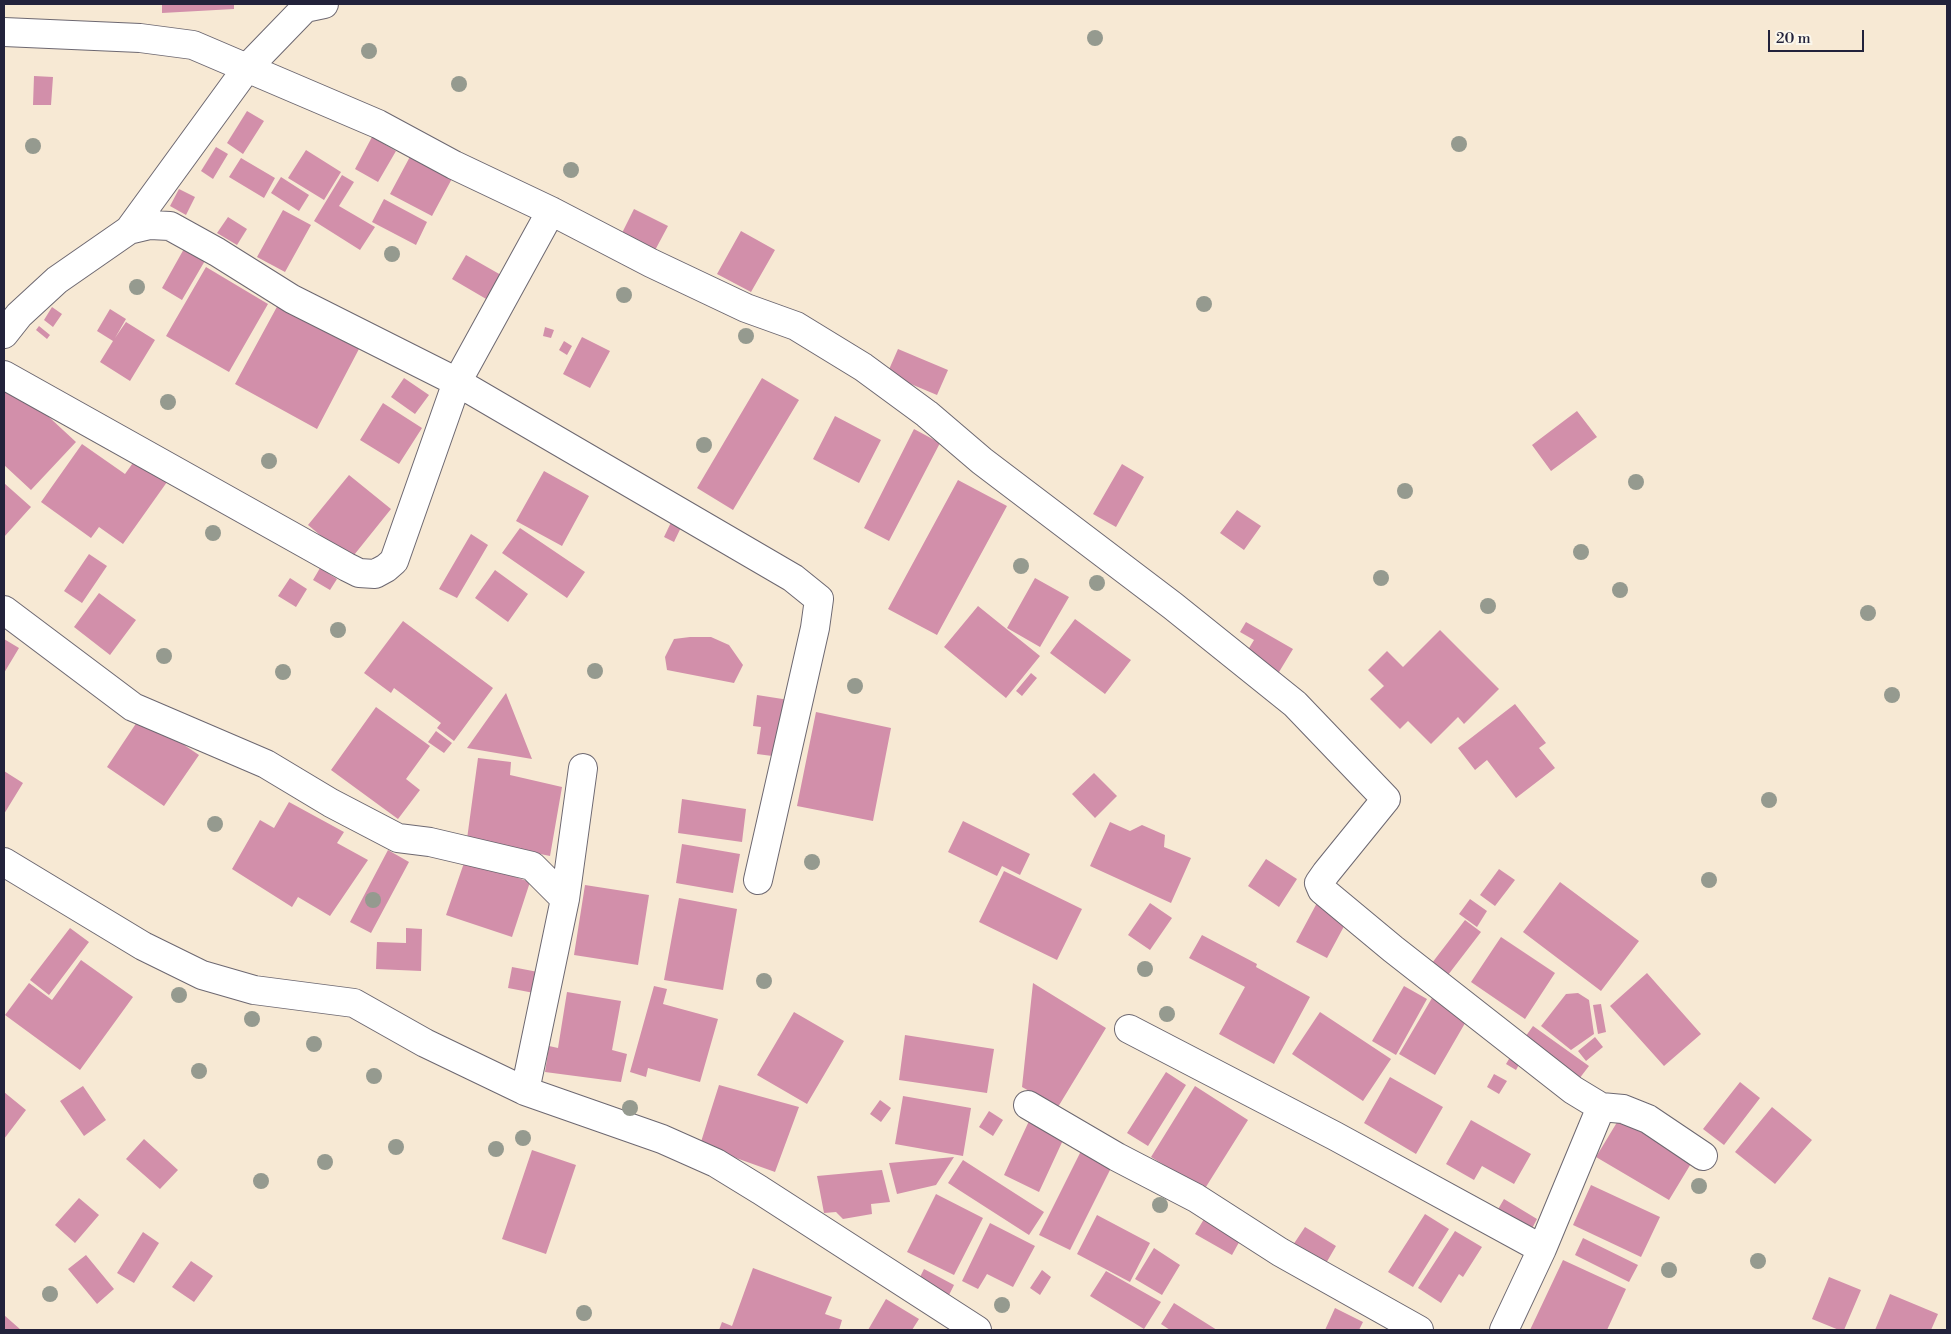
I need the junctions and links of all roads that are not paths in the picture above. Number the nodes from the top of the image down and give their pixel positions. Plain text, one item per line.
1 (324, 4) edge
2 (4, 32) edge
3 (247, 68) junction
4 (551, 212) junction
5 (129, 230) junction
6 (9, 317) edge
7 (4, 375) edge
8 (458, 382) junction
9 (4, 610) edge
10 (583, 768) dead end
11 (4, 862) edge
12 (758, 880) dead end
13 (565, 899) junction
14 (1129, 1029) dead end
15 (525, 1091) junction
16 (1028, 1104) dead end
17 (1601, 1107) junction
18 (1702, 1156) dead end
19 (1542, 1249) junction
20 (977, 1330) edge
21 (1419, 1330) edge
22 (1504, 1330) edge

1 - 3 street
2 - 3 street
3 - 4 street
3 - 5 street
4 - 8 street
4 - 17 street
5 - 6 street
5 - 8 street
7 - 8 street
8 - 12 street
9 - 13 street
10 - 13 street
11 - 15 street
13 - 15 street
14 - 19 street
15 - 20 street
16 - 21 street
17 - 18 street
17 - 19 street
19 - 22 street

